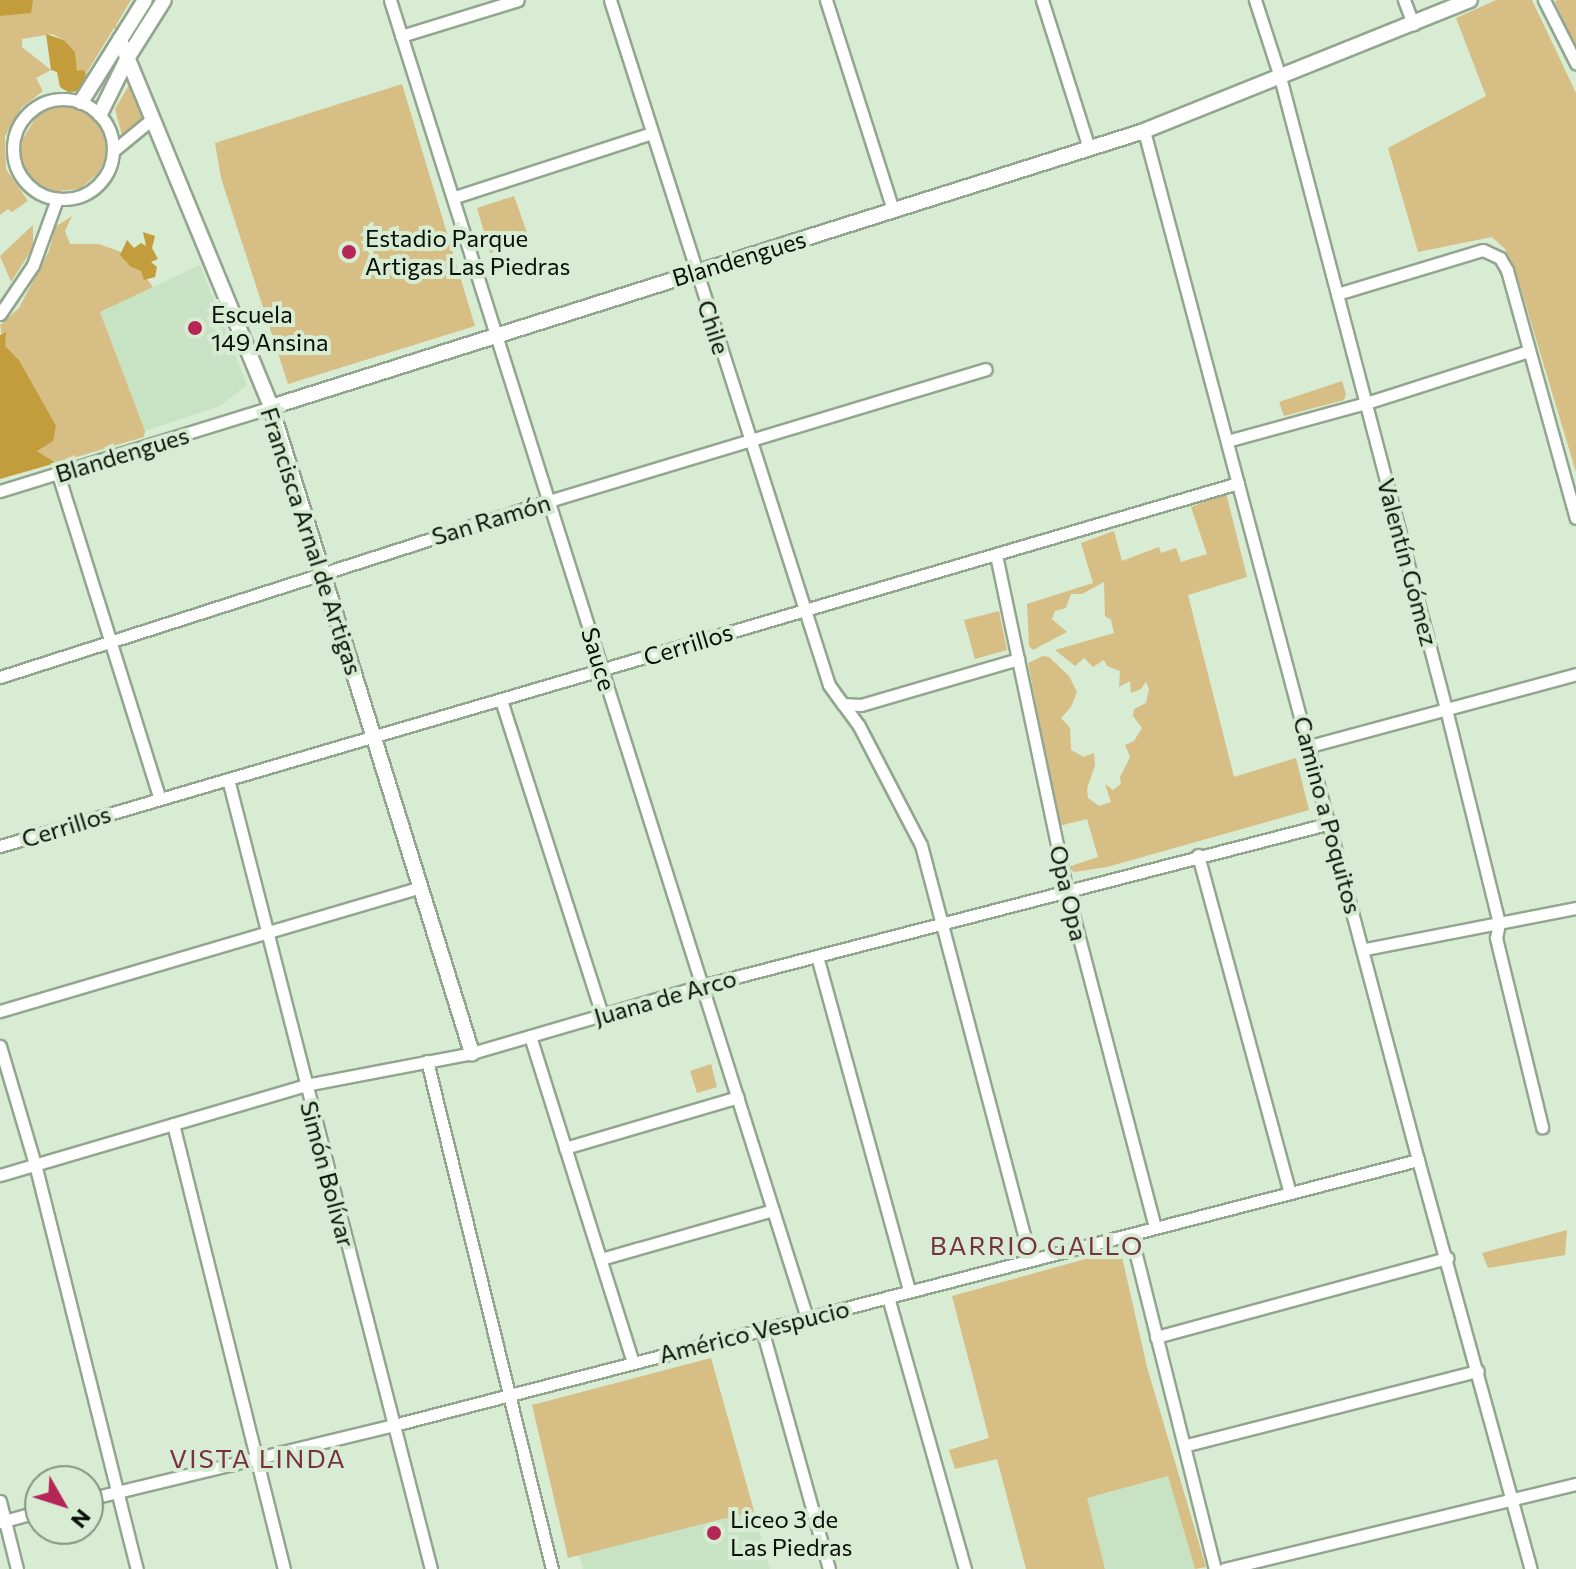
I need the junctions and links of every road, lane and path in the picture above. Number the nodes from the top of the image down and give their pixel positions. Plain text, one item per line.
1 (145, 0) edge
2 (164, 0) edge
3 (390, 0) edge
4 (518, 0) edge
5 (610, 0) edge
6 (826, 0) edge
7 (1042, 0) edge
8 (1255, 0) edge
9 (1404, 0) edge
10 (1470, 0) edge
11 (1544, 0) edge
12 (1413, 24) junction
13 (401, 36) junction
14 (120, 40) junction
15 (128, 57) junction
16 (1576, 63) edge
17 (1280, 77) junction
18 (81, 102) junction
19 (100, 114) junction
20 (152, 119) junction
21 (1144, 131) junction
22 (652, 133) junction
23 (1089, 148) junction
24 (113, 151) junction
25 (455, 197) junction
26 (57, 199) junction
27 (893, 210) junction
28 (696, 271) junction
29 (1337, 294) junction
30 (0, 314) edge
31 (497, 334) junction
32 (1529, 351) junction
33 (985, 369) dead end
34 (1366, 403) junction
35 (271, 407) junction
36 (750, 441) junction
37 (1227, 441) junction
38 (58, 474) junction
39 (1238, 483) junction
40 (0, 491) edge
41 (549, 501) junction
42 (1576, 518) edge
43 (996, 555) junction
44 (322, 572) junction
45 (803, 609) junction
46 (109, 642) junction
47 (1018, 659) junction
48 (602, 670) junction
49 (1576, 674) edge
50 (0, 677) edge
51 (501, 700) junction
52 (843, 704) junction
53 (1446, 709) junction
54 (374, 737) junction
55 (1310, 746) junction
56 (228, 779) junction
57 (159, 797) junction
58 (1331, 823) junction
59 (0, 846) edge
60 (1198, 855) junction
61 (420, 887) junction
62 (1066, 888) junction
63 (1576, 908) edge
64 (1499, 923) junction
65 (940, 925) junction
66 (266, 931) junction
67 (1365, 949) junction
68 (817, 956) junction
69 (701, 986) junction
70 (0, 1011) edge
71 (602, 1014) junction
72 (530, 1036) junction
73 (0, 1046) edge
74 (472, 1053) junction
75 (427, 1061) junction
76 (305, 1085) junction
77 (738, 1097) junction
78 (173, 1124) junction
79 (1542, 1127) dead end
80 (565, 1148) junction
81 (1418, 1160) junction
82 (35, 1164) junction
83 (0, 1175) edge
84 (1290, 1193) junction
85 (773, 1210) junction
86 (1155, 1228) junction
87 (1131, 1235) junction
88 (1447, 1258) junction
89 (601, 1259) junction
90 (1030, 1259) junction
91 (909, 1291) junction
92 (888, 1297) junction
93 (807, 1318) junction
94 (762, 1329) junction
95 (1156, 1337) junction
96 (633, 1362) junction
97 (1478, 1371) junction
98 (509, 1394) junction
99 (394, 1425) junction
100 (1187, 1445) junction
101 (254, 1457) junction
102 (1576, 1484) edge
103 (118, 1492) junction
104 (104, 1495) edge
105 (1513, 1499) junction
106 (0, 1501) edge
107 (24, 1515) edge
108 (2, 1521) edge
109 (17, 1569) edge
110 (137, 1569) edge
111 (284, 1569) edge
112 (431, 1569) edge
113 (552, 1569) edge
114 (829, 1569) edge
115 (965, 1569) edge
116 (1215, 1569) edge
117 (1224, 1569) edge
118 (1531, 1569) edge

1 - 14 street
2 - 15 street
3 - 13 street, Sauce
4 - 13 street
5 - 22 street, Chile
6 - 27 street
7 - 23 street
8 - 17 street, Valentín Gómez
9 - 12 street
10 - 12 street, Blandengues
11 - 16 street
12 - 17 street, Blandengues
13 - 25 street, Sauce
14 - 15 street, Francisca Arnal de Artigas
14 - 18 street
15 - 19 street
15 - 20 street, Francisca Arnal de Artigas
17 - 21 street, Blandengues
17 - 29 street, Valentín Gómez
18 - 19 street
18 - 26 street
19 - 24 street
20 - 24 street
20 - 35 street, Francisca Arnal de Artigas
21 - 23 street, Blandengues
21 - 37 street, Camino a Poquitos
22 - 25 street
22 - 28 street, Chile
23 - 27 street, Blandengues
24 - 26 street
25 - 31 street, Sauce
26 - 30 street
27 - 28 street, Blandengues
28 - 31 street, Blandengues
28 - 36 street, Chile
29 - 32 street
29 - 34 street, Valentín Gómez
31 - 35 street, Blandengues
31 - 41 street, Sauce
32 - 34 street
32 - 42 street
33 - 36 street, San Ramón
34 - 37 street
34 - 53 street, Valentín Gómez
35 - 38 street, Blandengues
35 - 44 street, Francisca Arnal de Artigas
36 - 41 street, San Ramón
36 - 45 street, Chile
37 - 39 street, Camino a Poquitos
38 - 40 street, Blandengues
38 - 46 street
39 - 43 street, Cerrillos
39 - 55 street, Camino a Poquitos
41 - 44 street, San Ramón
41 - 48 street, Sauce
43 - 45 street, Cerrillos
43 - 47 street, Opa Opa
44 - 46 street, San Ramón
44 - 54 street, Francisca Arnal de Artigas
45 - 48 street, Cerrillos
45 - 52 street, Chile
46 - 50 street, San Ramón
46 - 57 street
47 - 52 street
47 - 62 street, Opa Opa
48 - 51 street, Cerrillos
48 - 69 street, Sauce
49 - 53 street
51 - 54 street, Cerrillos
51 - 71 street
52 - 65 street, Chile
53 - 55 street
53 - 64 street, Valentín Gómez
54 - 56 street, Cerrillos
54 - 61 street, Francisca Arnal de Artigas
55 - 58 street, Camino a Poquitos
56 - 57 street, Cerrillos
56 - 66 street, Simón Bolívar
57 - 59 street, Cerrillos
58 - 60 street, Juana de Arco
58 - 67 street, Camino a Poquitos
60 - 62 street, Juana de Arco
60 - 84 street
61 - 66 street
61 - 74 street, Francisca Arnal de Artigas
62 - 65 street, Juana de Arco
62 - 86 street, Opa Opa
63 - 64 street
64 - 67 street
64 - 79 street, Valentín Gómez
65 - 68 street, Juana de Arco
65 - 90 street, Chile
66 - 70 street
66 - 76 street, Simón Bolívar
67 - 81 street, Camino a Poquitos
68 - 69 street, Juana de Arco
68 - 91 street
69 - 71 street, Juana de Arco
69 - 77 street, Sauce
71 - 72 street, Juana de Arco
72 - 74 street, Juana de Arco
72 - 80 street
73 - 82 street
74 - 75 street, Juana de Arco
75 - 76 street, Juana de Arco
75 - 98 street
76 - 78 street, Juana de Arco
76 - 99 street, Simón Bolívar
77 - 80 street
77 - 85 street, Sauce
78 - 82 street, Juana de Arco
78 - 101 street
80 - 89 street
81 - 84 street, Américo Vespucio
81 - 88 street, Camino a Poquitos
82 - 83 street, Juana de Arco
82 - 103 street
84 - 86 street, Américo Vespucio
85 - 89 street
85 - 93 street, Sauce
86 - 87 street, Américo Vespucio
87 - 90 street, Américo Vespucio
87 - 95 street
88 - 95 street
88 - 97 street, Camino a Poquitos
89 - 96 street
90 - 91 street, Américo Vespucio
91 - 92 street, Américo Vespucio
92 - 93 street, Américo Vespucio
92 - 115 street
93 - 94 street, Américo Vespucio
94 - 96 street, Américo Vespucio
94 - 114 street
95 - 100 street
96 - 98 street, Américo Vespucio
97 - 100 street
97 - 105 street, Camino a Poquitos
98 - 99 street, Américo Vespucio
98 - 113 street
99 - 101 street, Américo Vespucio
99 - 112 street, Simón Bolívar
100 - 116 street
101 - 103 street, Américo Vespucio
101 - 111 street
102 - 105 street
103 - 104 street, Américo Vespucio
103 - 110 street
105 - 117 street
105 - 118 street, Camino a Poquitos
106 - 108 street
107 - 108 street
108 - 109 street

